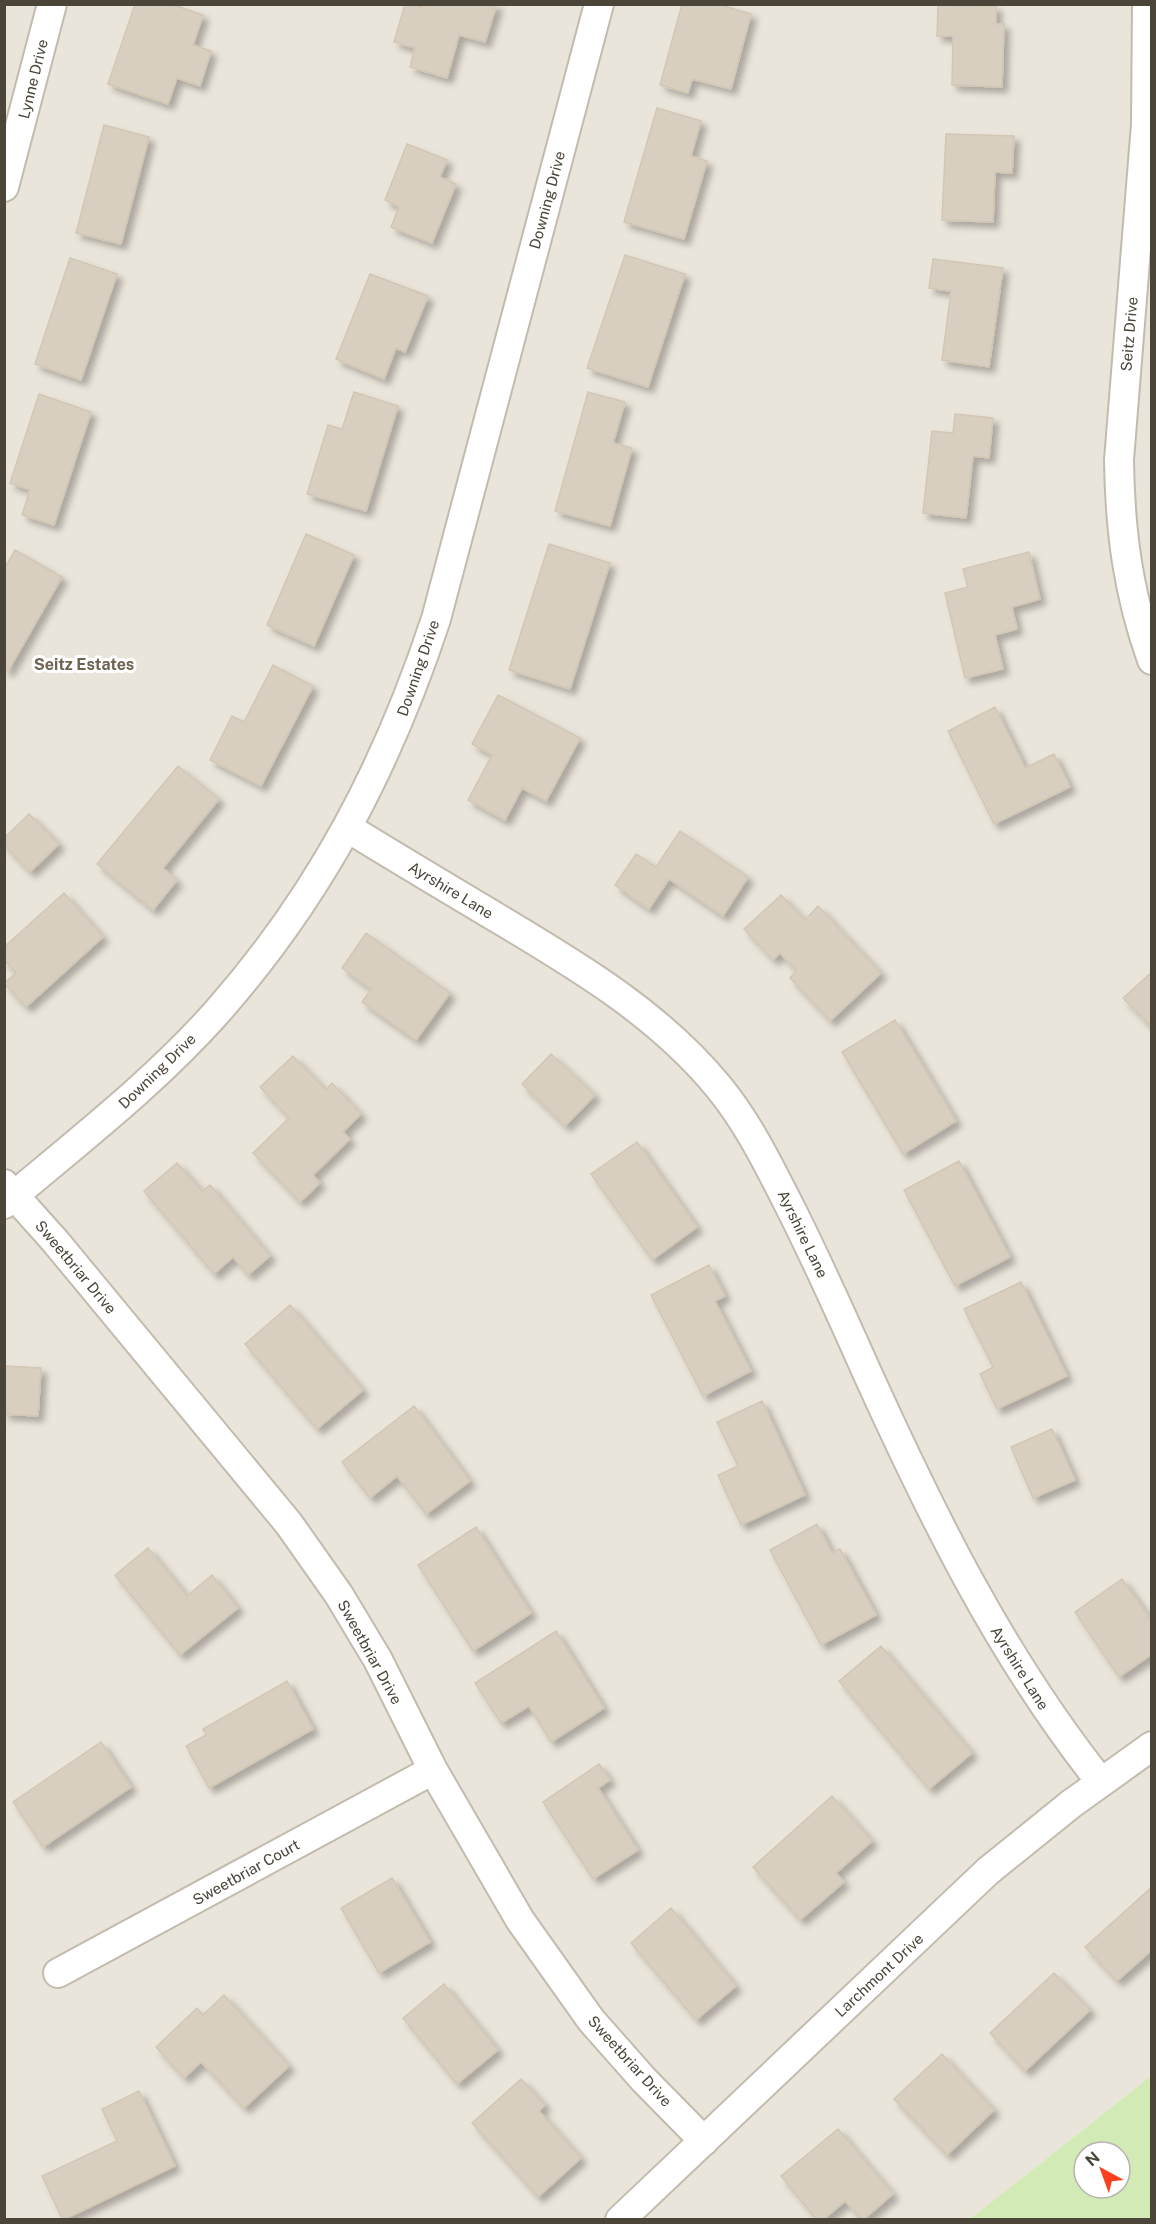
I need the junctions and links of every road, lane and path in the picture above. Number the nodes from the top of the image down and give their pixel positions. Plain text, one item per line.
1 (52, 4) edge
2 (599, 4) edge
3 (1147, 4) edge
4 (4, 188) edge
5 (1152, 660) edge
6 (348, 828) junction
7 (8, 1194) edge
8 (1152, 1746) edge
9 (433, 1770) junction
10 (1100, 1781) junction
11 (58, 1973) dead end
12 (704, 2141) junction
13 (620, 2220) edge

1 - 4 street, Lynne Drive
2 - 6 street, Downing Drive
3 - 5 street, Seitz Drive
6 - 7 street, Downing Drive
6 - 10 street, Ayrshire Lane
7 - 9 street, Sweetbriar Drive
8 - 10 street, Larchmont Drive
9 - 11 street, Sweetbriar Court
9 - 12 street, Sweetbriar Drive
10 - 12 street, Larchmont Drive
12 - 13 street, Larchmont Drive

